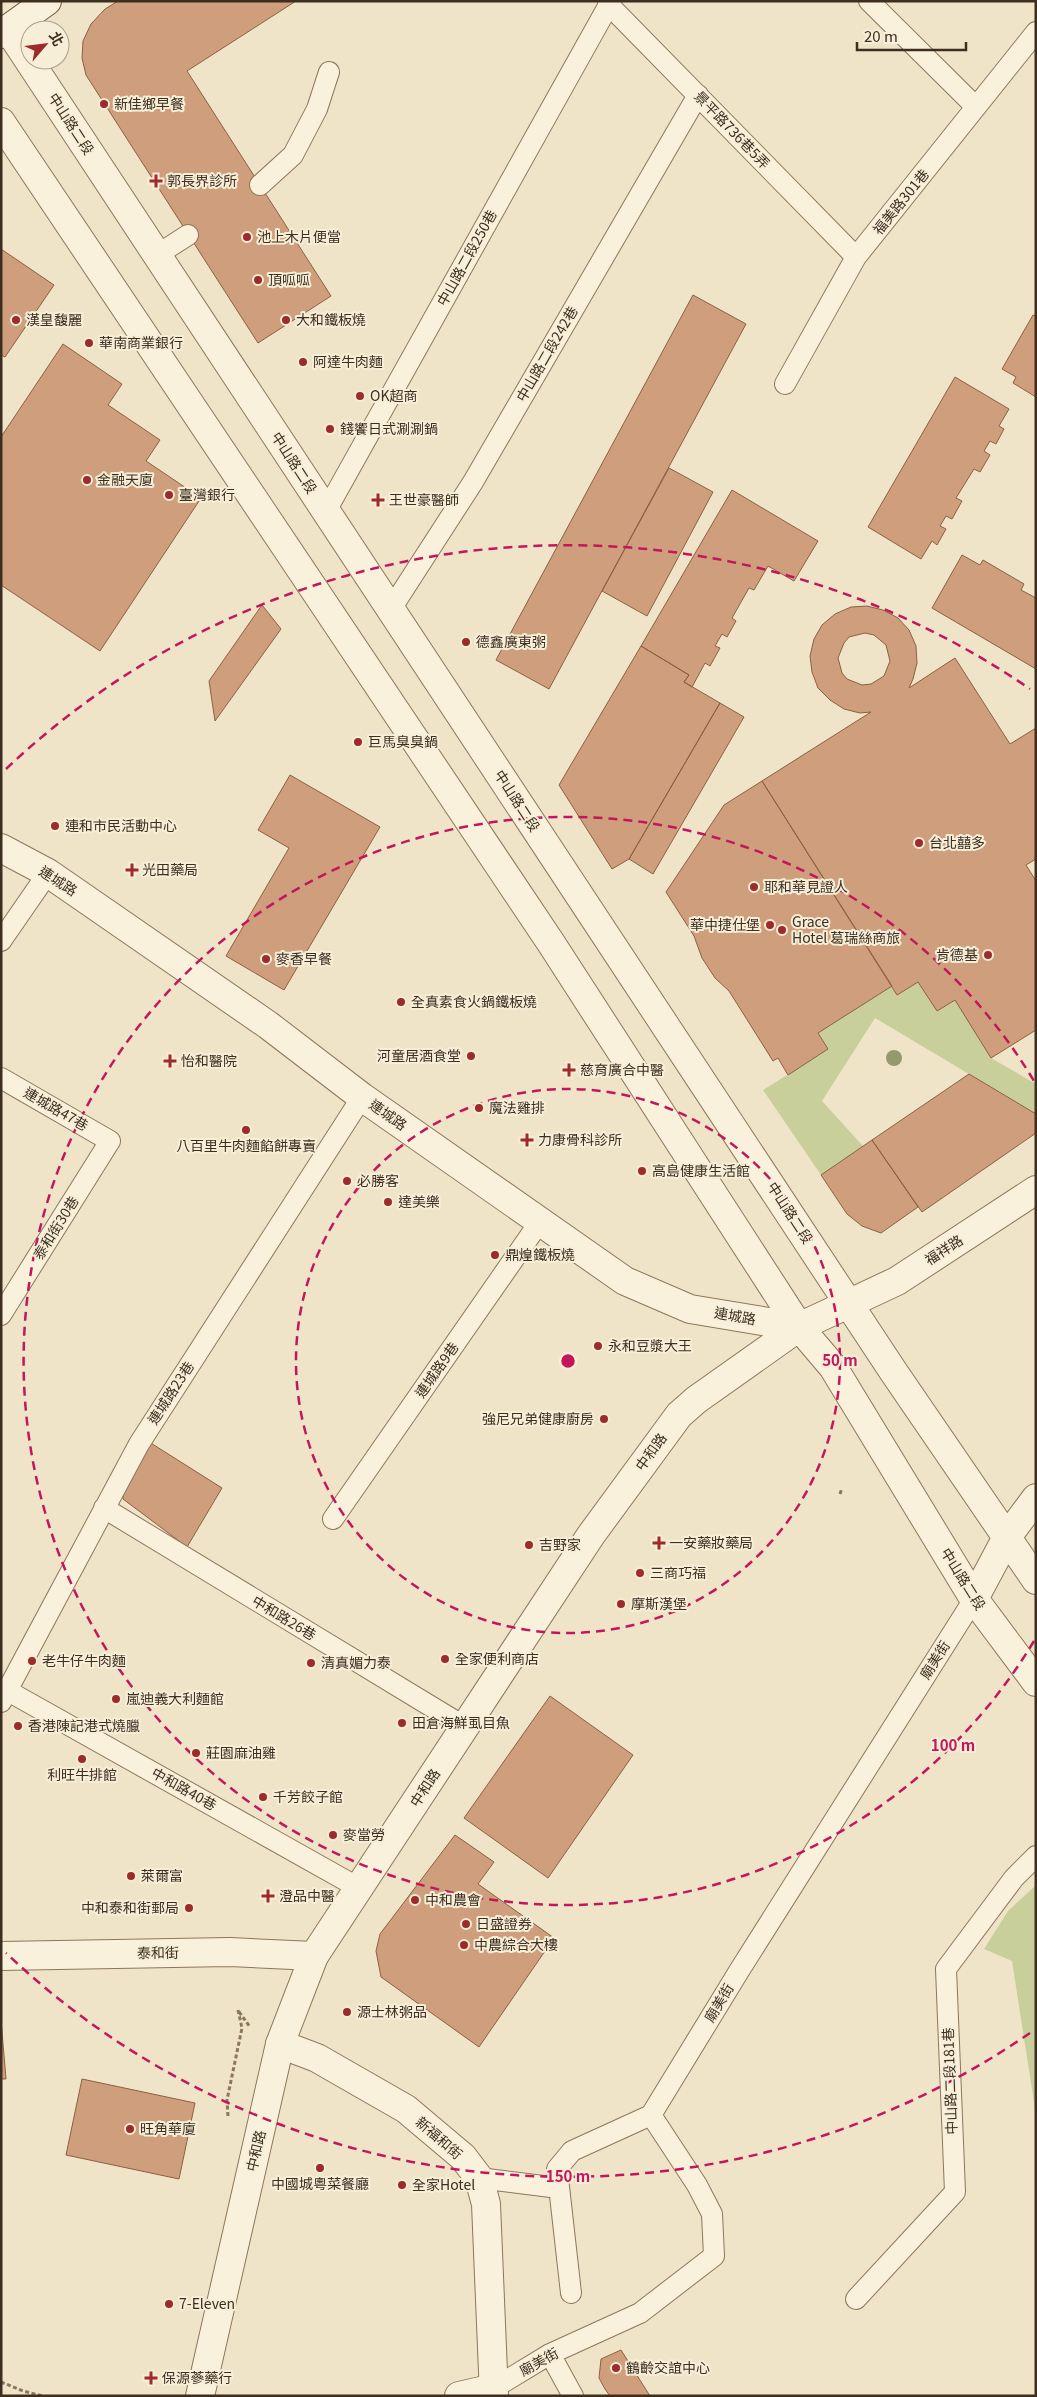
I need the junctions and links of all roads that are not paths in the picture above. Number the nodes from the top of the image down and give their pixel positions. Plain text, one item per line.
1 (47, 1) edge
2 (869, 1) edge
3 (609, 3) edge
4 (4, 27) edge
5 (1036, 32) edge
6 (329, 72) dead end
7 (698, 95) junction
8 (976, 107) junction
9 (1, 122) edge
10 (260, 185) dead end
11 (188, 234) dead end
12 (157, 255) junction
13 (856, 257) junction
14 (785, 384) dead end
15 (326, 511) junction
16 (391, 609) junction
17 (1, 848) edge
18 (48, 873) junction
19 (1, 941) edge
20 (1, 1078) edge
21 (362, 1097) junction
22 (110, 1141) joint
23 (1036, 1190) edge
24 (541, 1220) junction
25 (850, 1304) junction
26 (1, 1315) edge
27 (799, 1327) junction
28 (1036, 1498) edge
29 (104, 1508) junction
30 (333, 1520) dead end
31 (1006, 1537) junction
32 (1036, 1580) edge
33 (974, 1599) junction
34 (1036, 1682) edge
35 (5, 1696) edge
36 (465, 1727) junction
37 (1036, 1856) edge
38 (359, 1888) junction
39 (1, 1956) edge
40 (314, 1956) junction
41 (280, 2044) junction
42 (651, 2115) junction
43 (479, 2178) junction
44 (559, 2188) junction
45 (571, 2293) dead end
46 (856, 2299) dead end
47 (550, 2354) junction
48 (494, 2392) edge
49 (200, 2396) edge
50 (459, 2396) edge
51 (573, 2396) edge

1 - 4 street
2 - 8 lane
3 - 7 lane, 景平路736巷5弄
3 - 15 lane, 中山路二段250巷
4 - 12 street, 中山路二段
5 - 8 lane, 福美路301巷
6 - 10 lane
7 - 13 lane, 景平路736巷5弄
7 - 16 lane, 中山路二段242巷
8 - 13 lane, 福美路301巷
9 - 27 street, 中山路二段
11 - 12 lane
12 - 15 street, 中山路二段
13 - 14 lane, 福美路301巷
15 - 16 street, 中山路二段
16 - 25 street, 中山路二段
17 - 18 street, 連城路
18 - 19 lane
18 - 21 street, 連城路
20 - 22 lane, 連城路47巷
21 - 24 street, 連城路
21 - 29 lane, 連城路23巷
22 - 26 lane, 泰和街30巷
23 - 25 street, 福祥路
24 - 27 street, 連城路
24 - 30 lane, 連城路9巷
25 - 27 street, 中和路
25 - 31 street, 中山路二段
27 - 33 street, 中山路二段
27 - 36 street, 中和路
28 - 31 street, 廟美街
29 - 35 lane, 連城路23巷
29 - 36 lane, 中和路26巷
31 - 32 street, 中山路二段
31 - 33 street, 廟美街
33 - 34 street, 中山路二段
33 - 42 lane, 廟美街
35 - 38 lane, 中和路40巷
36 - 38 street, 中和路
37 - 46 lane, 中山路二段181巷
38 - 40 street, 中和路
39 - 40 street, 泰和街
40 - 41 street, 中和路
41 - 43 street, 新福和街
41 - 49 street, 中和路
42 - 44 lane
42 - 47 lane, 廟美街
43 - 44 lane
43 - 48 street, 新福和街
44 - 45 lane
47 - 48 lane, 廟美街
47 - 51 lane
48 - 50 street

